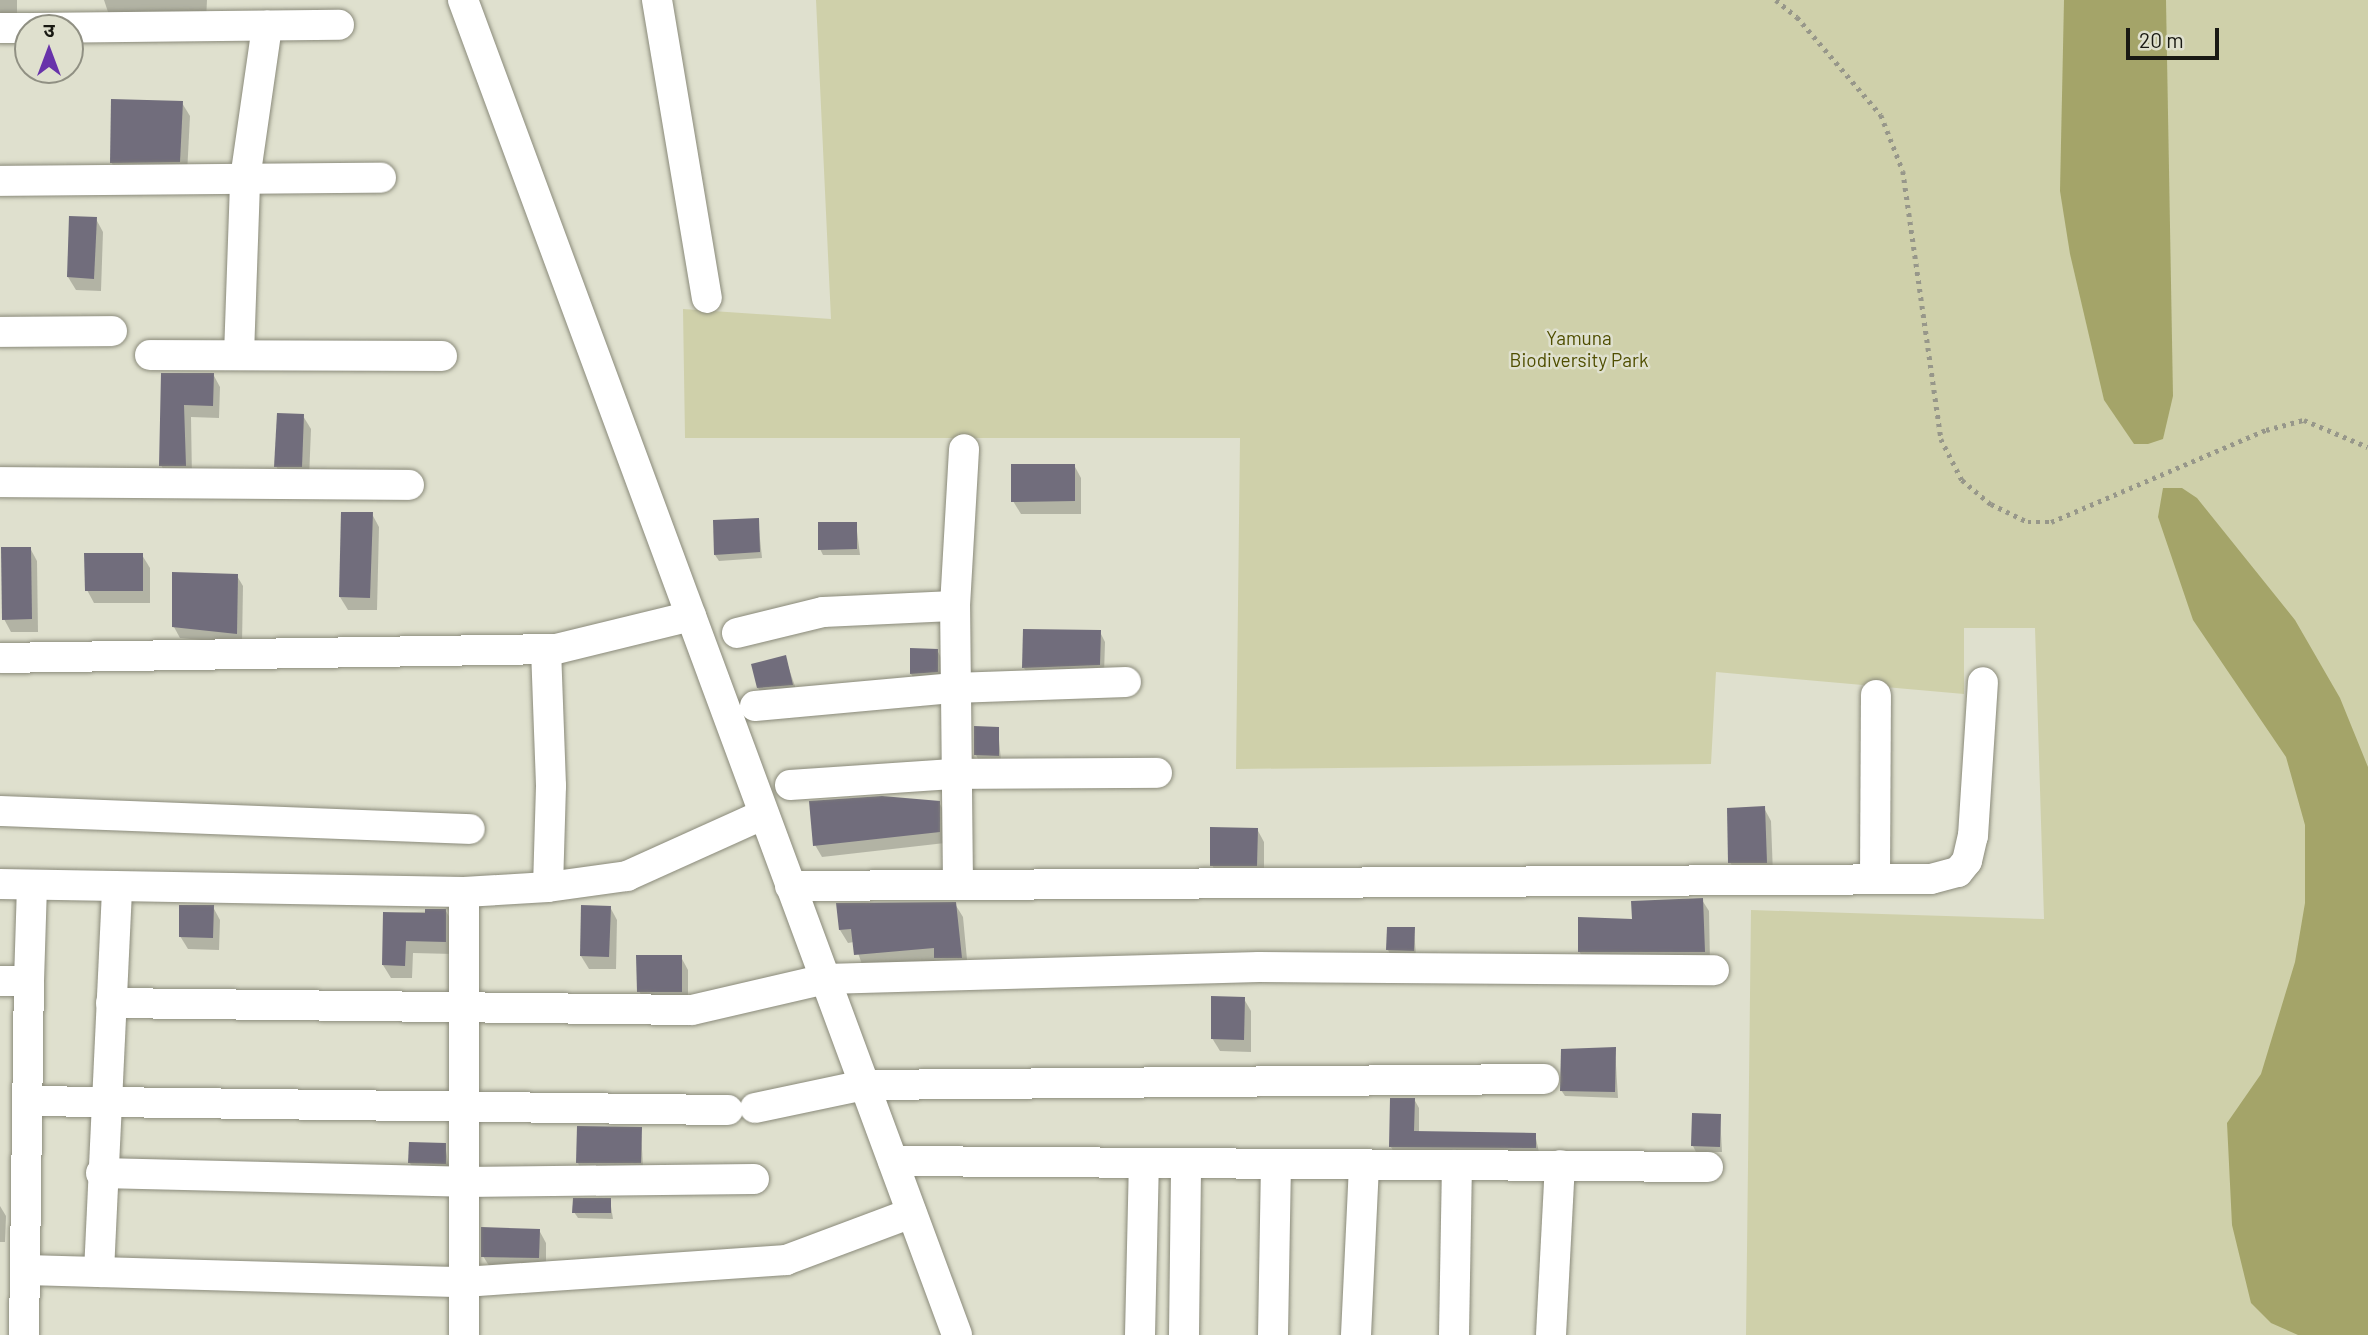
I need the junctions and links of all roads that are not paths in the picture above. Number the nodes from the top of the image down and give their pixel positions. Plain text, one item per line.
1 (463, 0) edge
2 (657, 0) edge
3 (339, 25) dead end
4 (267, 26) junction
5 (84, 28) edge
6 (381, 178) dead end
7 (245, 179) junction
8 (0, 181) edge
9 (707, 298) dead end
10 (112, 331) dead end
11 (0, 332) edge
12 (150, 355) dead end
13 (239, 355) junction
14 (442, 356) dead end
15 (964, 449) dead end
16 (0, 482) edge
17 (409, 485) dead end
18 (955, 606) junction
19 (691, 616) junction
20 (737, 633) dead end
21 (559, 648) junction
22 (0, 658) edge
23 (1126, 682) dead end
24 (1983, 682) dead end
25 (954, 688) junction
26 (1876, 695) dead end
27 (755, 706) dead end
28 (1157, 773) dead end
29 (953, 774) junction
30 (790, 785) dead end
31 (0, 811) edge
32 (764, 814) junction
33 (470, 829) dead end
34 (1875, 879) junction
35 (0, 884) edge
36 (32, 885) junction
37 (958, 885) junction
38 (790, 886) junction
39 (548, 887) junction
40 (117, 888) junction
41 (464, 892) junction
42 (1714, 970) dead end
43 (825, 979) junction
44 (15, 981) edge
45 (111, 1003) junction
46 (464, 1008) junction
47 (1544, 1079) dead end
48 (864, 1084) junction
49 (27, 1101) junction
50 (104, 1104) junction
51 (464, 1108) junction
52 (893, 1161) junction
53 (1144, 1163) junction
54 (1186, 1163) junction
55 (1276, 1164) junction
56 (1364, 1164) junction
57 (1457, 1165) junction
58 (1560, 1166) junction
59 (1708, 1167) dead end
60 (101, 1173) junction
61 (754, 1179) dead end
62 (464, 1182) junction
63 (912, 1213) junction
64 (26, 1270) junction
65 (99, 1272) junction
66 (464, 1282) junction
67 (24, 1335) edge
68 (464, 1335) edge
69 (957, 1335) edge
70 (1140, 1335) edge
71 (1184, 1335) edge
72 (1273, 1335) edge
73 (1356, 1335) edge
74 (1454, 1335) edge
75 (1550, 1335) edge

1 - 19 street
2 - 9 street
3 - 4 street
4 - 5 street
4 - 7 street
6 - 7 street
7 - 8 street
7 - 13 street
10 - 11 street
12 - 13 street
13 - 14 street
15 - 18 street
16 - 17 street
18 - 20 street
18 - 25 street
19 - 21 street
19 - 32 street
21 - 22 street
21 - 39 street
23 - 25 street
24 - 34 street
25 - 27 street
25 - 29 street
26 - 34 street
28 - 29 street
29 - 30 street
29 - 37 street
31 - 33 street
32 - 38 street
32 - 39 street
34 - 37 street
35 - 36 street
36 - 40 street
36 - 44 street
37 - 38 street
38 - 43 street
39 - 41 street
40 - 41 street
40 - 45 street
41 - 46 street
42 - 43 street
43 - 46 street
43 - 48 street
44 - 49 street
45 - 46 street
45 - 50 street
46 - 51 street
47 - 48 street
48 - 51 street
48 - 52 street
49 - 50 street
49 - 64 street
50 - 51 street
50 - 60 street
51 - 62 street
52 - 53 street
52 - 63 street
53 - 54 street
53 - 70 street
54 - 55 street
54 - 71 street
55 - 56 street
55 - 72 street
56 - 57 street
56 - 73 street
57 - 58 street
57 - 74 street
58 - 59 street
58 - 75 street
60 - 62 street
60 - 65 street
61 - 62 street
62 - 66 street
63 - 66 street
63 - 69 street
64 - 65 street
64 - 67 street
65 - 66 street
66 - 68 street

